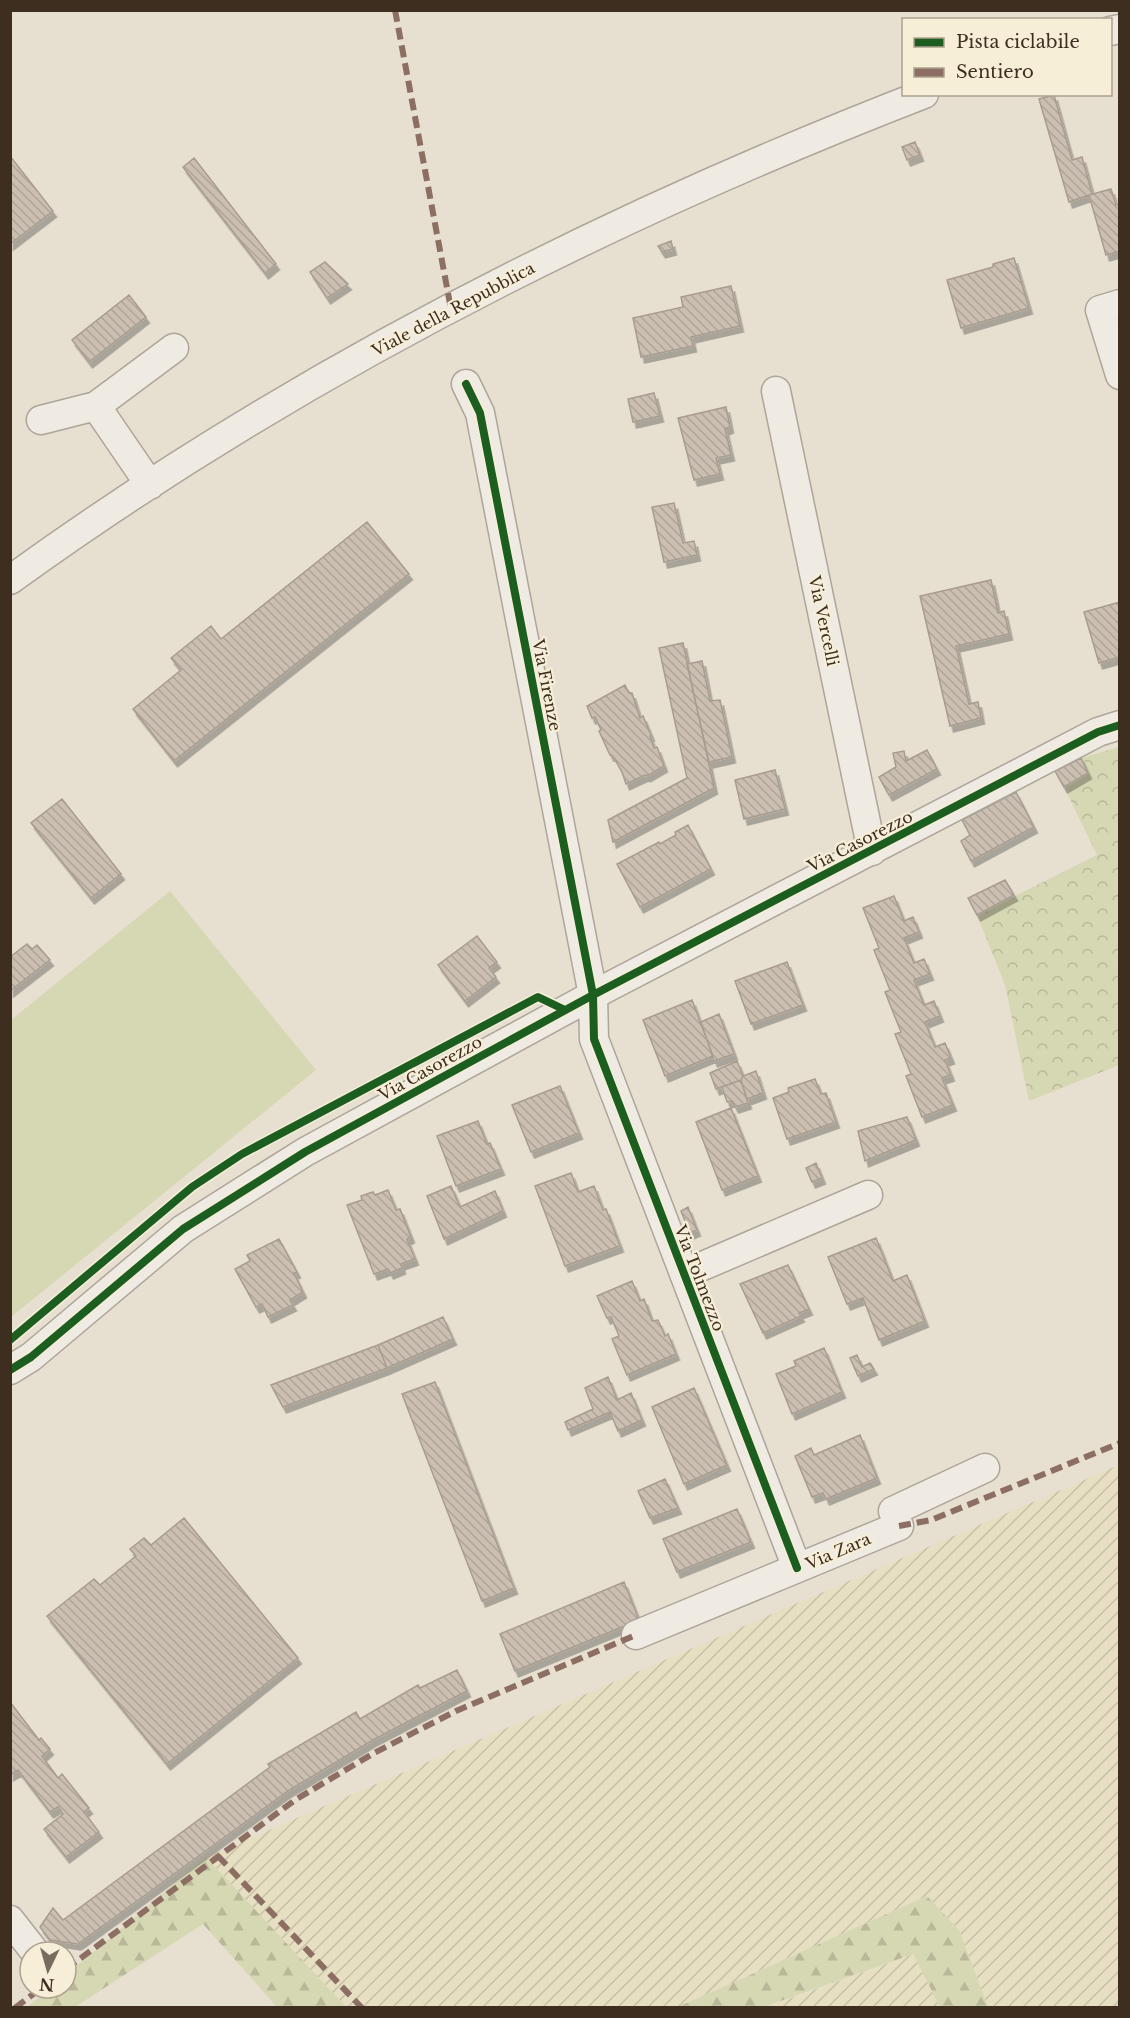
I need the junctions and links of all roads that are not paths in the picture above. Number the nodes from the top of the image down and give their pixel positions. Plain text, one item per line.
1 (919, 96) edge
2 (1110, 307) edge
3 (174, 348) dead end
4 (1119, 375) edge
5 (466, 384) dead end
6 (776, 391) dead end
7 (96, 406) junction
8 (40, 420) dead end
9 (150, 485) junction
10 (10, 580) edge
11 (1119, 725) edge
12 (872, 850) junction
13 (593, 995) junction
14 (868, 1195) dead end
15 (684, 1274) junction
16 (10, 1370) edge
17 (984, 1468) dead end
18 (797, 1568) junction
19 (636, 1635) dead end
20 (10, 1920) edge
21 (26, 1940) edge

1 - 9 street, Viale della Repubblica
2 - 4 street
3 - 7 street
5 - 13 street, Via Firenze
6 - 12 street, Via Vercelli
7 - 8 street
7 - 9 street
9 - 10 street, Viale della Repubblica
11 - 12 street, Via Casorezzo
12 - 13 street, Via Casorezzo
13 - 15 street, Via Tolmezzo
13 - 16 street, Via Casorezzo
14 - 15 street, Via Tolmezzo
15 - 18 street, Via Tolmezzo
17 - 18 street, Via Zara
18 - 19 street, Via Zara
20 - 21 street

